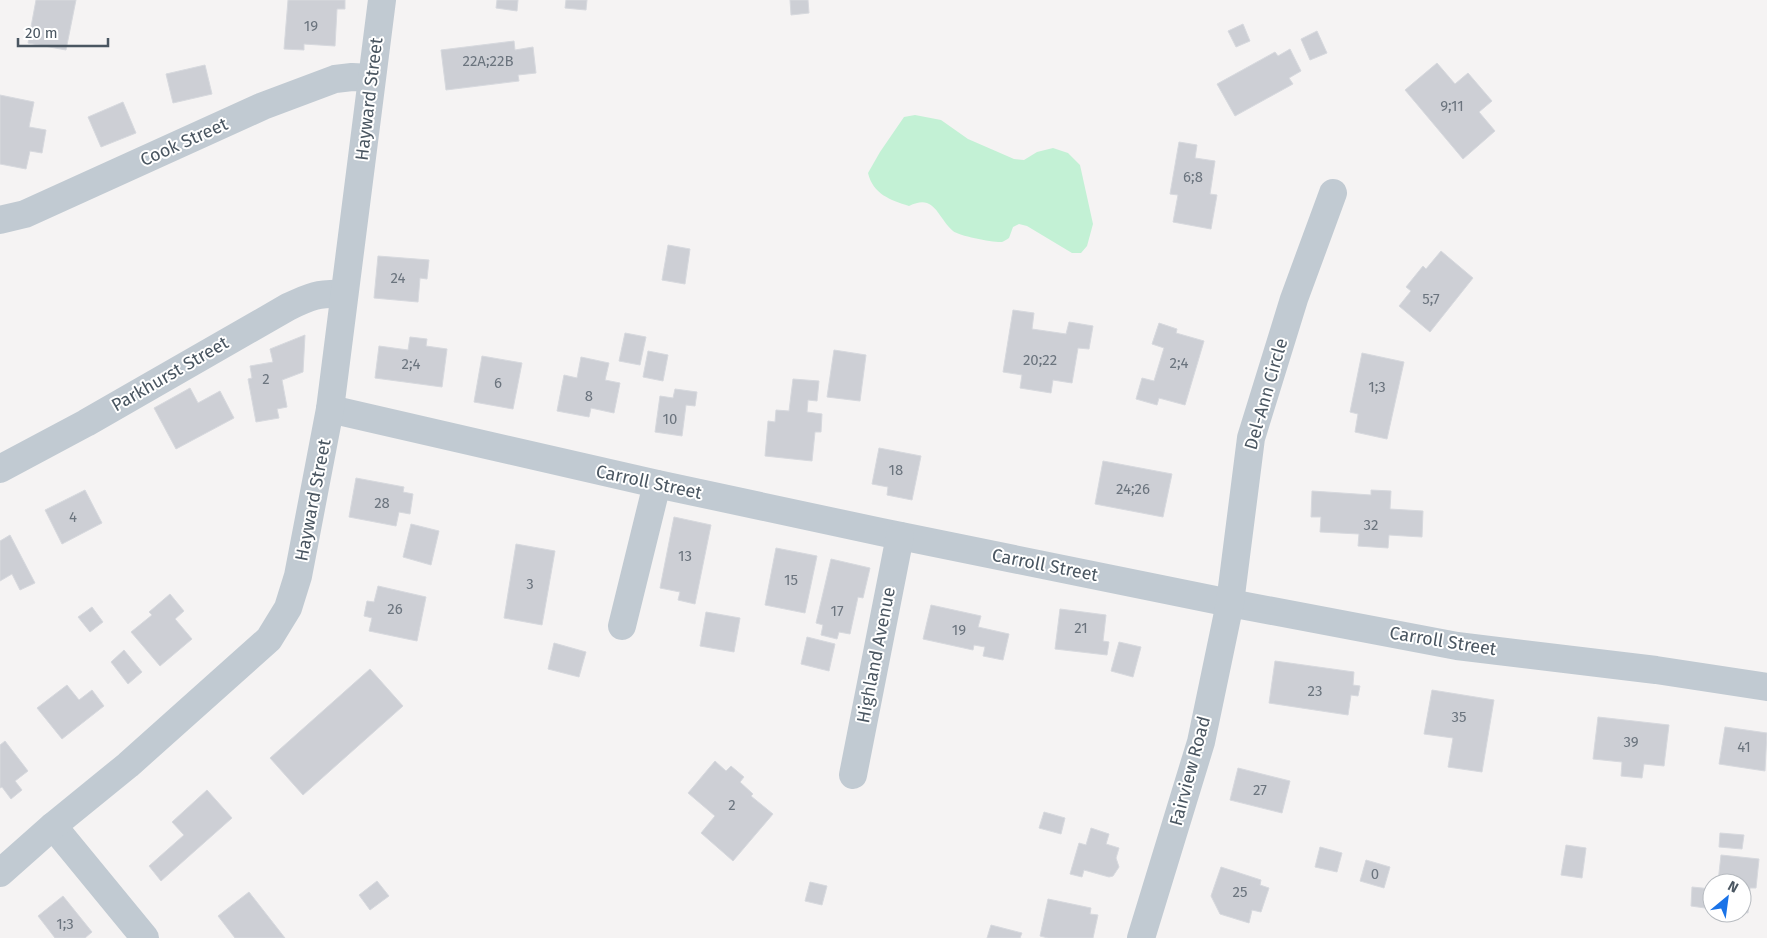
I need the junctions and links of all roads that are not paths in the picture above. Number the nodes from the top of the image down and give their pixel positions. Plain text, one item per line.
1 (382, 0) edge
2 (371, 78) junction
3 (1333, 193) dead end
4 (0, 220) edge
5 (344, 294) junction
6 (330, 409) junction
7 (0, 469) edge
8 (657, 484) junction
9 (900, 536) junction
10 (1230, 603) junction
11 (622, 626) dead end
12 (1767, 688) edge
13 (853, 775) dead end
14 (53, 826) junction
15 (0, 873) edge
16 (145, 938) edge
17 (1141, 938) edge

1 - 2 street, Hayward Street
2 - 4 street, Cook Street
2 - 5 street, Hayward Street
3 - 10 street, Del-Ann Circle
5 - 6 street, Hayward Street
5 - 7 street, Parkhurst Street
6 - 8 street, Carroll Street
6 - 14 street, Hayward Street
8 - 9 street, Carroll Street
8 - 11 street
9 - 10 street, Carroll Street
9 - 13 street, Highland Avenue
10 - 12 street, Carroll Street
10 - 17 street, Fairview Road
14 - 15 street, Hayward Street
14 - 16 street

